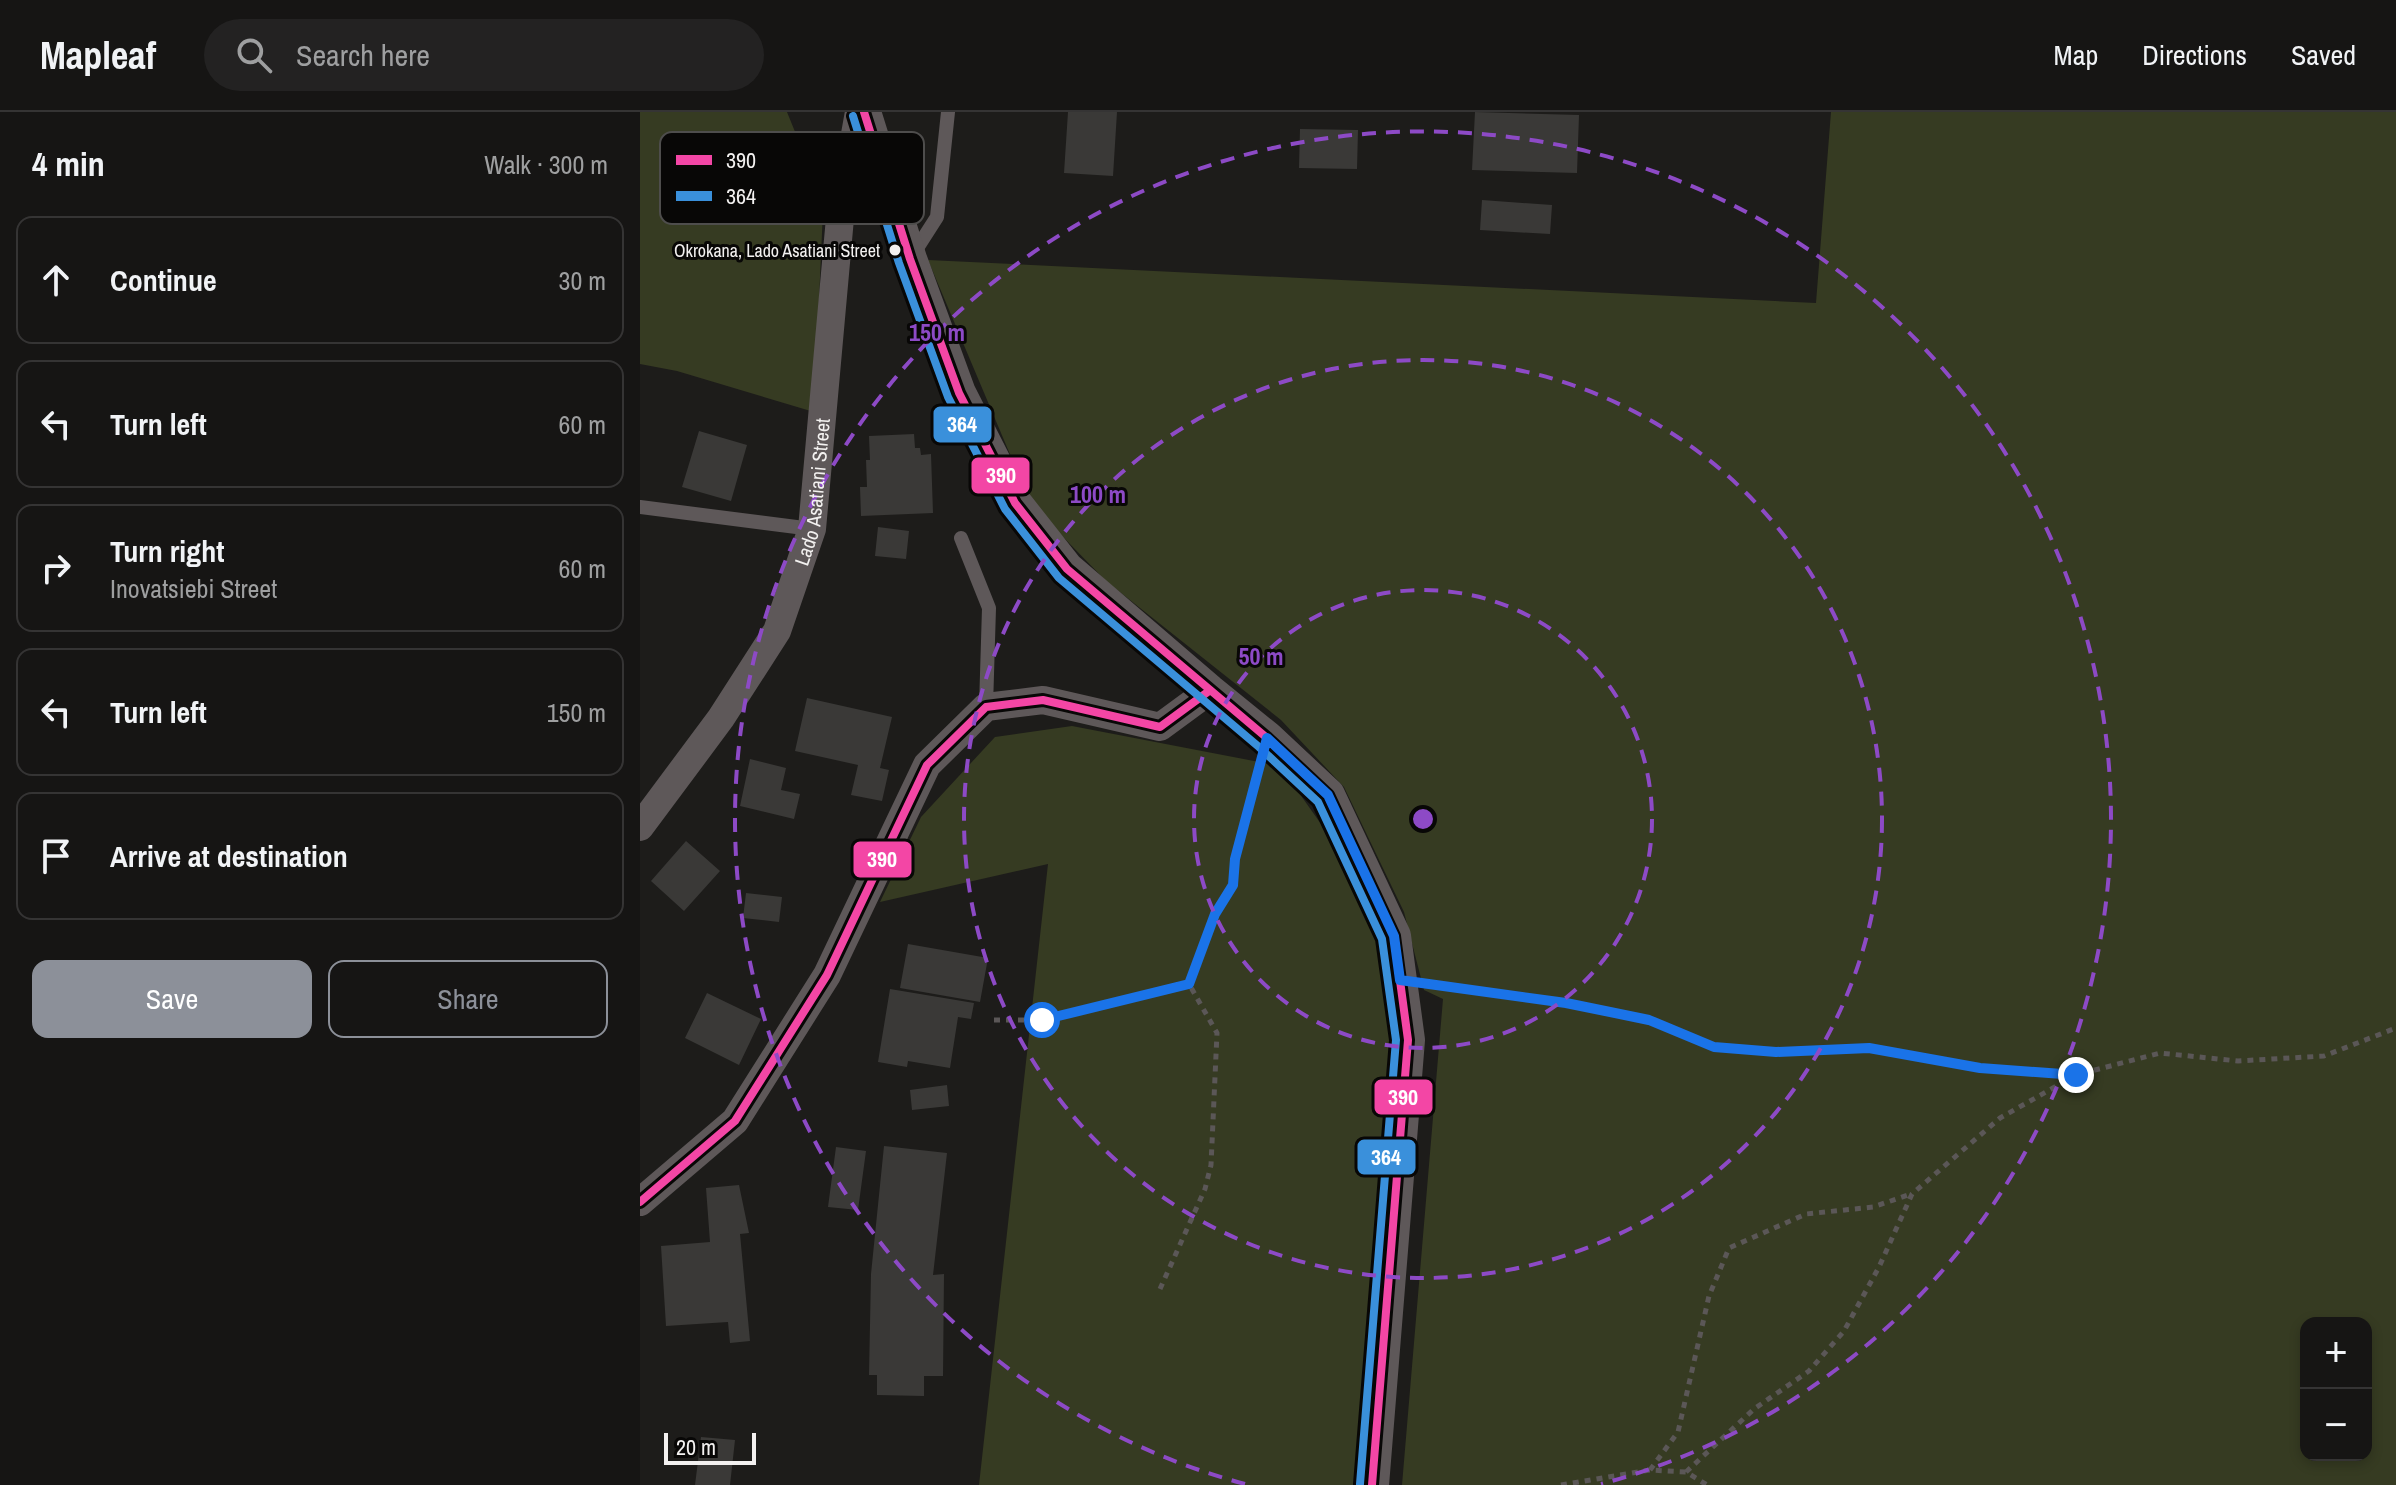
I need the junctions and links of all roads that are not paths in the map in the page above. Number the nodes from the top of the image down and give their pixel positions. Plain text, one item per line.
1 (861, 112) edge
2 (948, 112) edge
3 (857, 132) edge
4 (868, 132) edge
5 (839, 224) edge
6 (898, 224) edge
7 (910, 259) junction
8 (640, 507) edge
9 (812, 529) junction
10 (961, 538) dead end
11 (1209, 691) junction
12 (986, 707) junction
13 (640, 827) edge
14 (640, 1202) edge
15 (1372, 1485) edge

1 - 3 street, Lado Asatiani Street
1 - 4 street
2 - 7 lane
5 - 9 street, Lado Asatiani Street
6 - 7 street
7 - 11 street
8 - 9 lane
9 - 13 street, Lado Asatiani Street
10 - 12 lane
11 - 12 street
11 - 15 street
12 - 14 street

